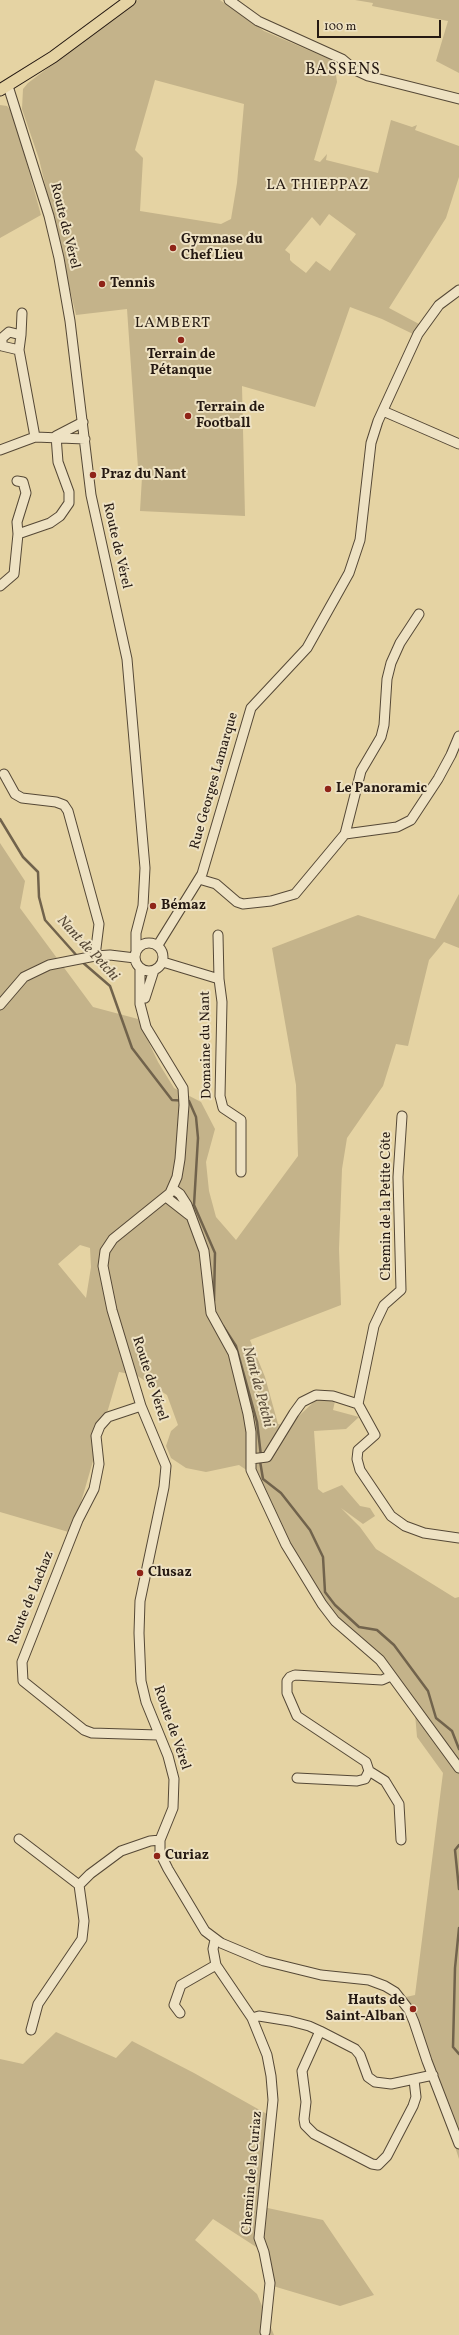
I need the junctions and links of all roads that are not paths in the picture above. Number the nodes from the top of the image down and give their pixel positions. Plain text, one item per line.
1 (130, 0) edge
2 (229, 0) edge
3 (4, 88) edge
4 (459, 99) edge
5 (459, 290) edge
6 (22, 313) dead end
7 (21, 335) junction
8 (19, 350) junction
9 (383, 411) junction
10 (83, 422) junction
11 (56, 436) junction
12 (35, 437) junction
13 (85, 439) junction
14 (459, 444) edge
15 (0, 450) edge
16 (17, 480) dead end
17 (18, 534) junction
18 (0, 586) edge
19 (419, 614) dead end
20 (459, 736) edge
21 (4, 774) dead end
22 (345, 834) junction
23 (199, 879) junction
24 (139, 923) junction
25 (218, 935) dead end
26 (153, 944) junction
27 (135, 954) junction
28 (95, 956) junction
29 (163, 962) junction
30 (140, 968) junction
31 (154, 970) junction
32 (218, 979) junction
33 (0, 1005) edge
34 (143, 1015) junction
35 (402, 1116) dead end
36 (241, 1172) dead end
37 (173, 1189) junction
38 (166, 1197) junction
39 (190, 1216) junction
40 (358, 1404) junction
41 (141, 1406) junction
42 (254, 1459) junction
43 (459, 1538) edge
44 (391, 1676) junction
45 (158, 1735) junction
46 (459, 1768) edge
47 (369, 1771) junction
48 (297, 1778) dead end
49 (19, 1839) dead end
50 (160, 1840) junction
51 (402, 1840) dead end
52 (80, 1886) junction
53 (216, 1940) junction
54 (216, 1965) junction
55 (180, 2013) dead end
56 (252, 2018) junction
57 (31, 2030) dead end
58 (320, 2031) junction
59 (433, 2075) junction
60 (414, 2080) junction
61 (459, 2144) edge
62 (265, 2332) dead end

1 - 3 main road
2 - 4 street
3 - 10 street, Route de Vérel
5 - 9 street, Rue Georges Lamarque
6 - 7 street
7 - 8 street
7 - 8 street
8 - 12 street
9 - 14 street
9 - 23 street, Rue Georges Lamarque
10 - 11 street
10 - 13 street, Route de Vérel
11 - 12 street
11 - 13 street
11 - 17 street
12 - 15 street
13 - 24 street, Route de Vérel
16 - 17 street
17 - 18 street
19 - 22 street
20 - 22 street
21 - 28 street
22 - 23 street
23 - 26 street, Rue Georges Lamarque
24 - 26 street
24 - 27 street, Route de Vérel
25 - 32 street, Domaine du Nant
26 - 27 street
26 - 29 street
27 - 28 street
27 - 30 street
28 - 33 street
29 - 31 street
29 - 32 street, Domaine du Nant
30 - 31 street
30 - 34 street, Route de Vérel
31 - 34 street, Route de Vérel
32 - 36 street, Domaine du Nant
34 - 37 street, Route de Vérel
35 - 40 street, Chemin de la Petite Côte
37 - 38 street, Route de Vérel
37 - 39 street
38 - 39 street
38 - 41 street, Route de Vérel
39 - 42 street
40 - 42 street
40 - 43 street
41 - 45 street, Route de Vérel
41 - 45 street, Route de Lachaz
42 - 44 street
44 - 46 street
44 - 47 street
45 - 50 street, Route de Vérel
47 - 48 street
47 - 51 street
49 - 52 street
50 - 52 street
50 - 53 street, Route de Vérel
52 - 57 street
53 - 54 street, Chemin de la Curiaz
53 - 59 street, Route de Vérel
54 - 55 street
54 - 56 street, Chemin de la Curiaz
56 - 58 street
56 - 62 street, Chemin de la Curiaz
58 - 60 street
58 - 60 street
59 - 60 street
59 - 61 street, Route de Vérel

